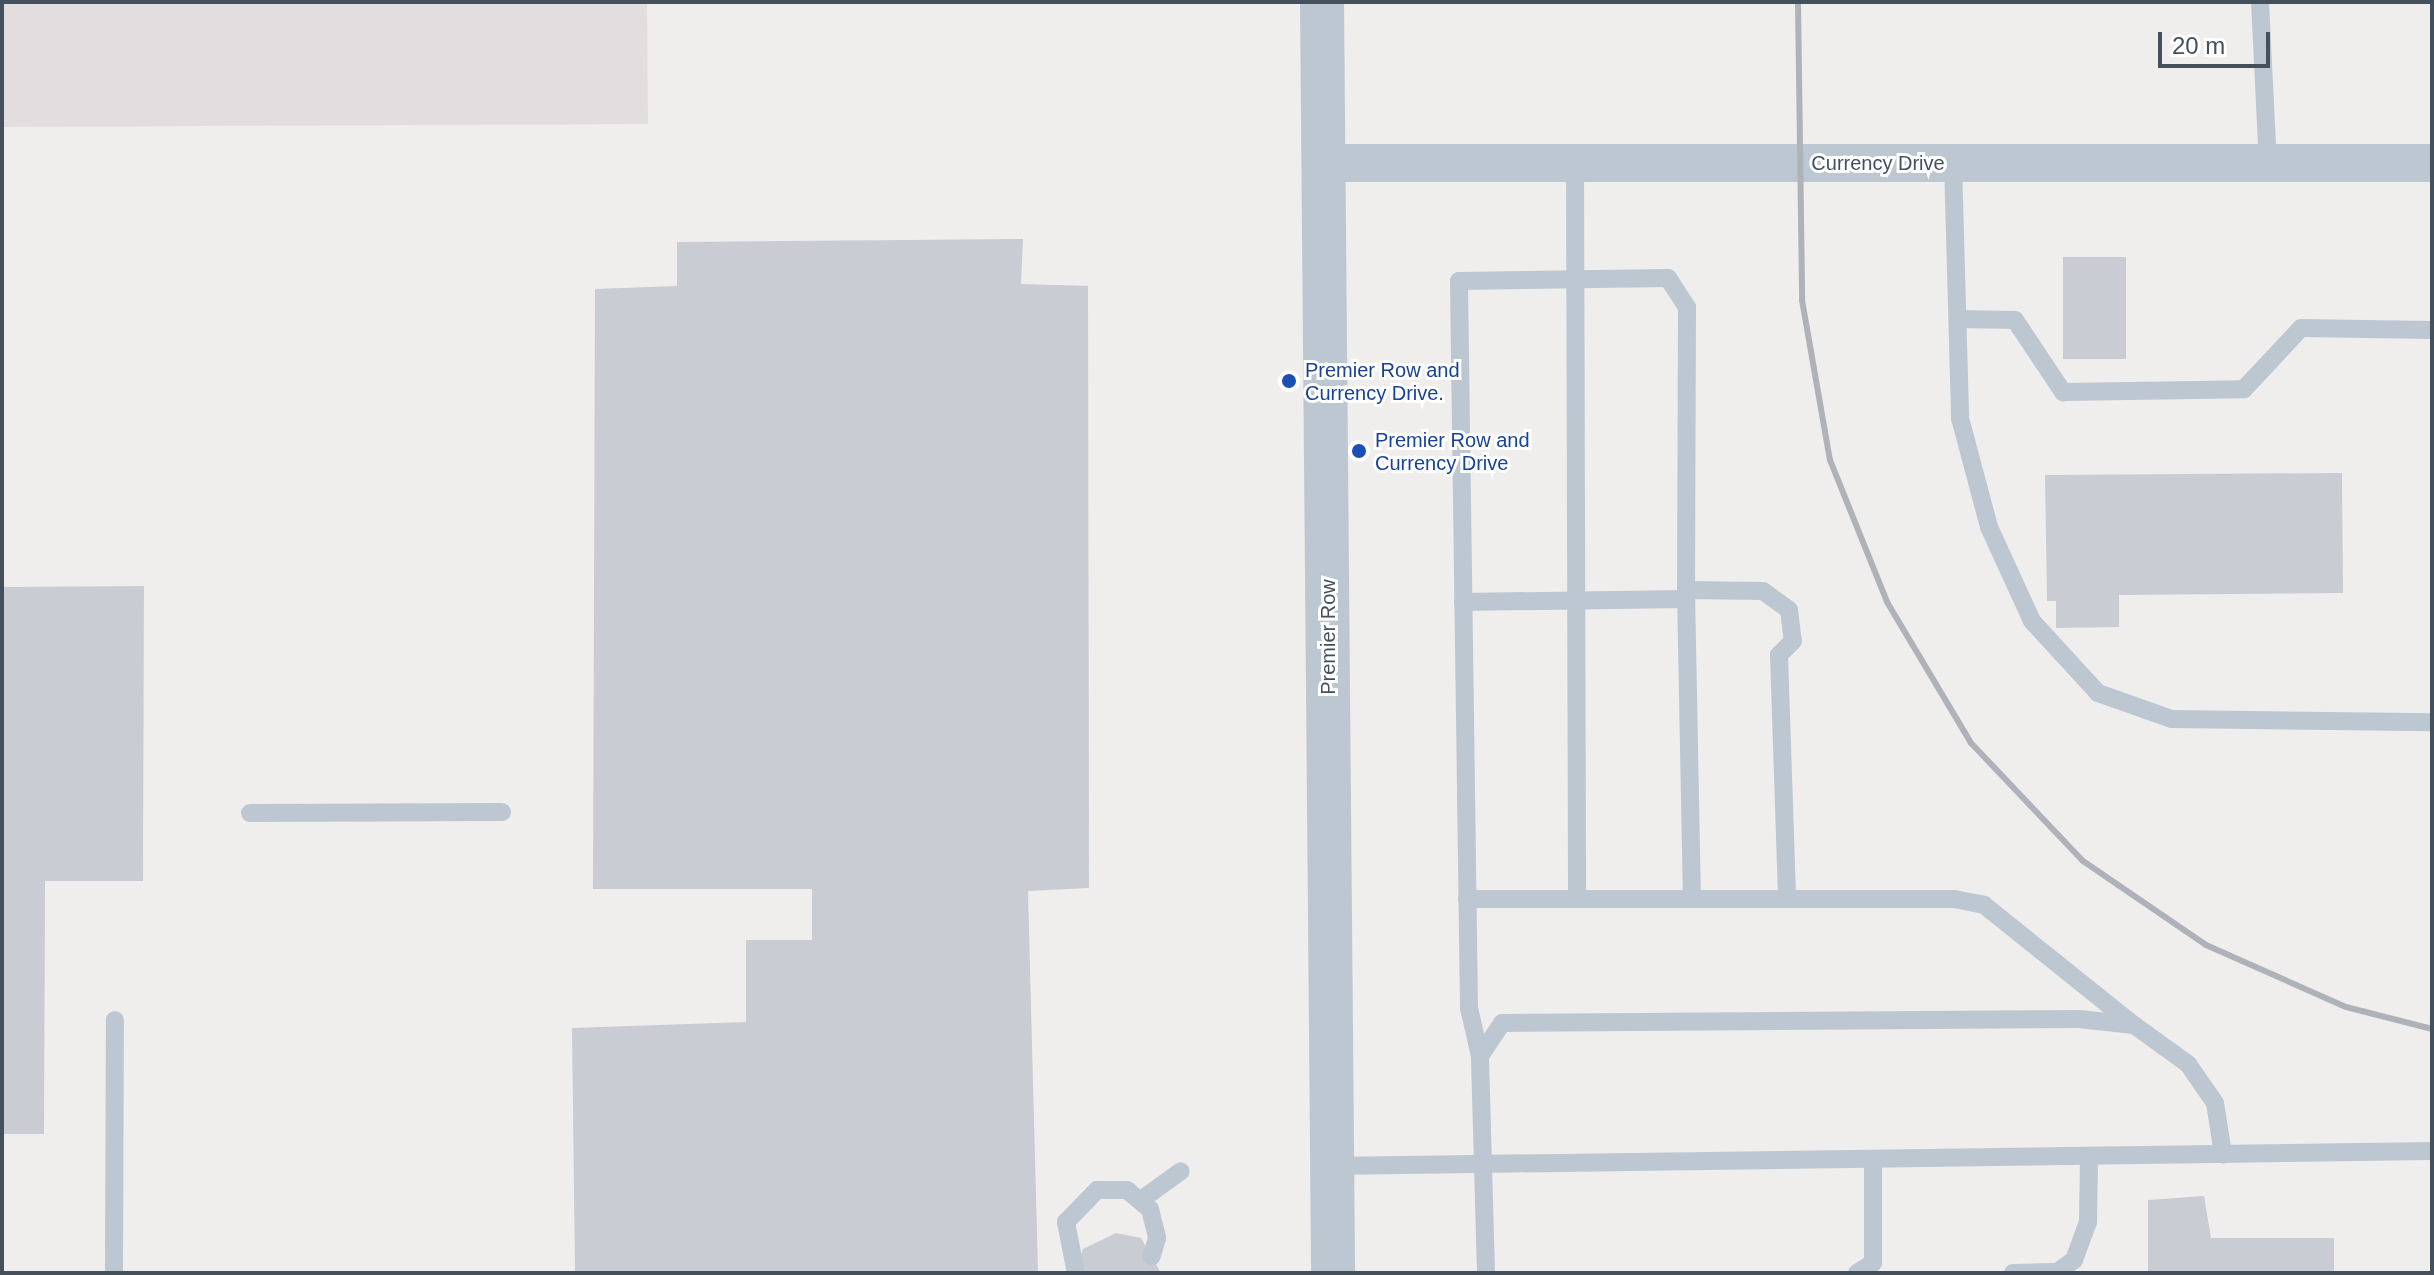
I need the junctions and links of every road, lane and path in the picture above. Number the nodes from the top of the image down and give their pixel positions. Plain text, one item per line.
1 (1322, 2) edge
2 (2260, 2) edge
3 (1324, 163) junction
4 (1575, 163) junction
5 (1953, 163) junction
6 (2268, 163) junction
7 (2432, 163) edge
8 (1572, 280) junction
9 (1958, 319) junction
10 (2432, 330) edge
11 (1686, 594) junction
12 (1577, 599) junction
13 (1463, 602) junction
14 (2432, 722) edge
15 (502, 812) dead end
16 (250, 813) dead end
17 (1467, 899) junction
18 (1577, 899) junction
19 (1692, 899) junction
20 (1787, 899) junction
21 (115, 1020) dead end
22 (2134, 1025) junction
23 (1480, 1056) junction
24 (2432, 1151) edge
25 (2223, 1154) junction
26 (2089, 1156) junction
27 (1873, 1159) junction
28 (1485, 1164) junction
29 (1332, 1166) junction
30 (1181, 1171) dead end
31 (1141, 1200) junction
32 (1152, 1256) dead end
33 (1075, 1268) dead end
34 (114, 1273) edge
35 (1333, 1273) edge
36 (1486, 1273) edge
37 (1857, 1273) edge
38 (2013, 1273) edge

1 - 3 street, Premier Row
2 - 6 lane
3 - 4 street, Currency Drive
3 - 29 street, Premier Row
4 - 5 street, Currency Drive
4 - 8 lane
5 - 6 street, Currency Drive
5 - 9 lane
6 - 7 street, Currency Drive
8 - 11 lane
8 - 12 lane
8 - 13 lane
9 - 10 lane
9 - 14 lane
11 - 12 lane
11 - 19 lane
11 - 20 lane
12 - 13 lane
12 - 18 lane
13 - 17 lane
15 - 16 lane
17 - 18 lane
17 - 23 lane
18 - 19 lane
19 - 20 lane
20 - 22 lane
21 - 34 lane
22 - 23 lane
22 - 25 lane
23 - 28 lane
24 - 25 lane
25 - 26 lane
26 - 27 lane
26 - 38 lane
27 - 28 lane
27 - 37 lane
28 - 29 lane
28 - 36 lane
29 - 35 street, Premier Row
30 - 31 lane
31 - 32 lane
31 - 33 lane

